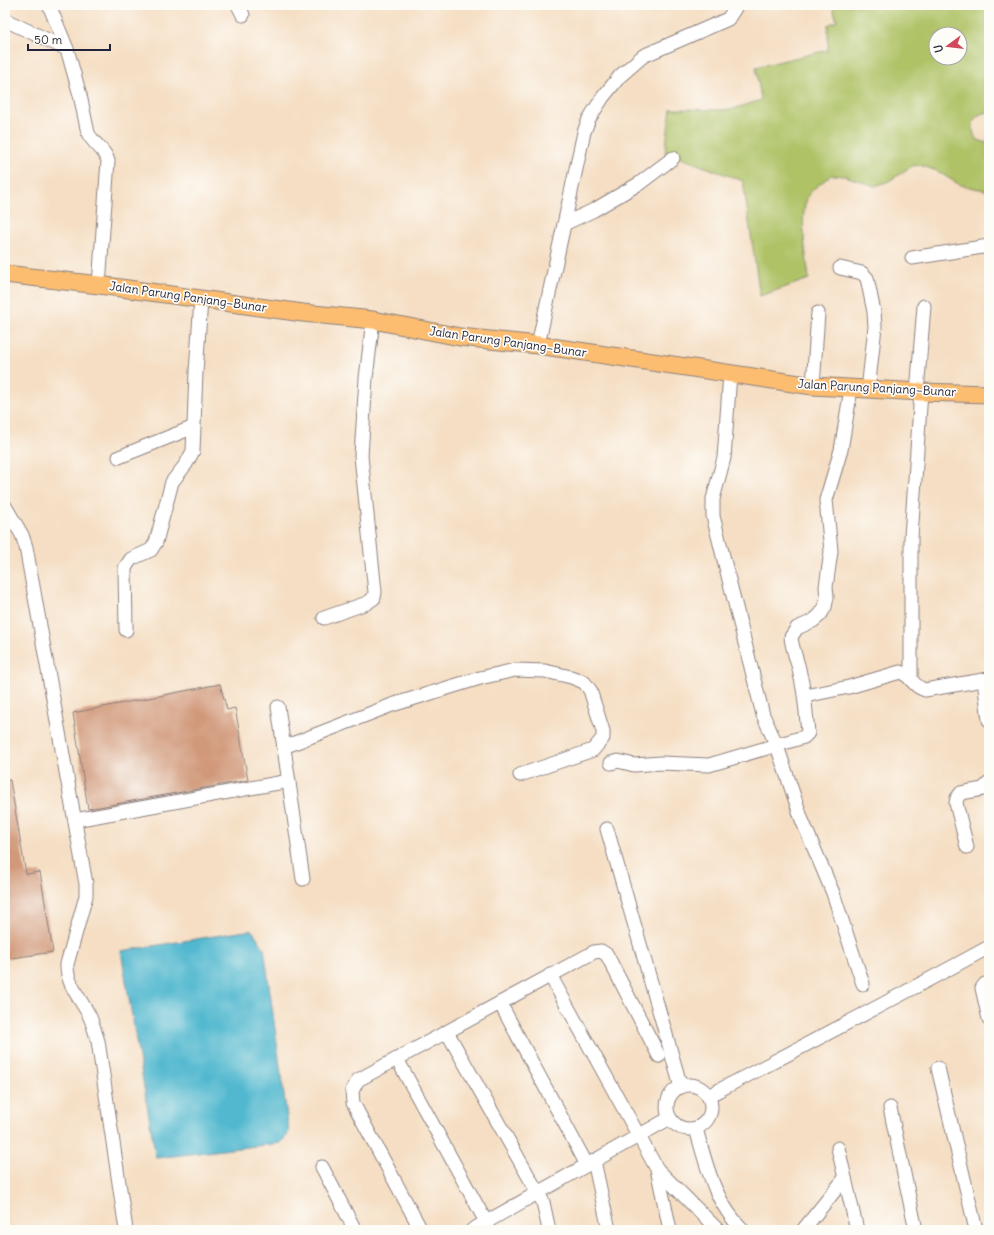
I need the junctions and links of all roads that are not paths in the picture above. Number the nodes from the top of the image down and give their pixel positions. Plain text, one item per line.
1 (49, 5) edge
2 (735, 5) edge
3 (5, 20) edge
4 (67, 49) junction
5 (673, 158) dead end
6 (564, 224) junction
7 (989, 246) edge
8 (912, 258) dead end
9 (840, 268) dead end
10 (5, 274) edge
11 (99, 285) junction
12 (201, 300) junction
13 (924, 306) dead end
14 (818, 313) dead end
15 (373, 320) junction
16 (538, 345) junction
17 (730, 374) junction
18 (813, 386) junction
19 (851, 389) junction
20 (868, 390) junction
21 (919, 392) junction
22 (989, 394) edge
23 (194, 427) junction
24 (119, 457) dead end
25 (5, 506) edge
26 (324, 618) dead end
27 (126, 630) dead end
28 (987, 679) edge
29 (911, 680) junction
30 (805, 696) junction
31 (278, 707) dead end
32 (989, 720) edge
33 (777, 746) junction
34 (284, 747) junction
35 (611, 763) dead end
36 (520, 775) dead end
37 (289, 781) junction
38 (989, 783) edge
39 (75, 820) junction
40 (608, 829) dead end
41 (967, 847) dead end
42 (303, 879) dead end
43 (989, 947) edge
44 (550, 976) junction
45 (989, 983) edge
46 (863, 984) dead end
47 (500, 1003) junction
48 (989, 1019) edge
49 (447, 1032) junction
50 (659, 1056) dead end
51 (397, 1059) junction
52 (938, 1068) dead end
53 (681, 1086) junction
54 (708, 1096) junction
55 (890, 1108) dead end
56 (670, 1118) junction
57 (696, 1129) junction
58 (639, 1136) junction
59 (838, 1148) dead end
60 (590, 1163) junction
61 (322, 1167) dead end
62 (657, 1169) junction
63 (845, 1178) junction
64 (537, 1193) junction
65 (487, 1226) edge
66 (126, 1230) edge
67 (356, 1230) edge
68 (421, 1230) edge
69 (472, 1230) edge
70 (549, 1230) edge
71 (609, 1230) edge
72 (670, 1230) edge
73 (718, 1230) edge
74 (743, 1230) edge
75 (803, 1230) edge
76 (857, 1230) edge
77 (916, 1230) edge
78 (976, 1230) edge

1 - 4 street
2 - 6 street
3 - 4 street
4 - 11 street
5 - 6 street
6 - 16 street
7 - 8 street
9 - 20 street
10 - 11 main road, Jalan Parung Panjang–Bunar
11 - 12 main road, Jalan Parung Panjang–Bunar
12 - 15 main road, Jalan Parung Panjang–Bunar
12 - 23 street
13 - 21 street
14 - 18 street
15 - 16 main road, Jalan Parung Panjang–Bunar
15 - 26 street
16 - 17 main road, Jalan Parung Panjang–Bunar
17 - 18 main road, Jalan Parung Panjang–Bunar
17 - 33 street
18 - 19 main road, Jalan Parung Panjang–Bunar
19 - 20 main road, Jalan Parung Panjang–Bunar
19 - 30 street
20 - 21 main road, Jalan Parung Panjang–Bunar
21 - 22 main road, Jalan Parung Panjang–Bunar
21 - 29 street
23 - 24 street
23 - 27 street
25 - 39 street
28 - 29 street
28 - 32 street
29 - 30 street
30 - 33 street
31 - 34 street
33 - 35 street
33 - 46 street
34 - 36 street
34 - 37 street
37 - 39 street
37 - 42 street
38 - 41 street
39 - 66 street
40 - 53 street
43 - 54 street
44 - 47 street
44 - 50 street
44 - 58 street
45 - 48 street
47 - 49 street
47 - 60 street
49 - 51 street
49 - 64 street
51 - 65 street
51 - 68 street
52 - 78 street
53 - 54 street
53 - 56 street
54 - 57 street
55 - 77 street
56 - 57 street
56 - 58 street
57 - 74 street
58 - 60 street
58 - 62 street
59 - 63 street
60 - 64 street
60 - 71 street
61 - 67 street
62 - 72 street
62 - 73 street
63 - 75 street
63 - 76 street
64 - 65 street
64 - 70 street
65 - 69 street

